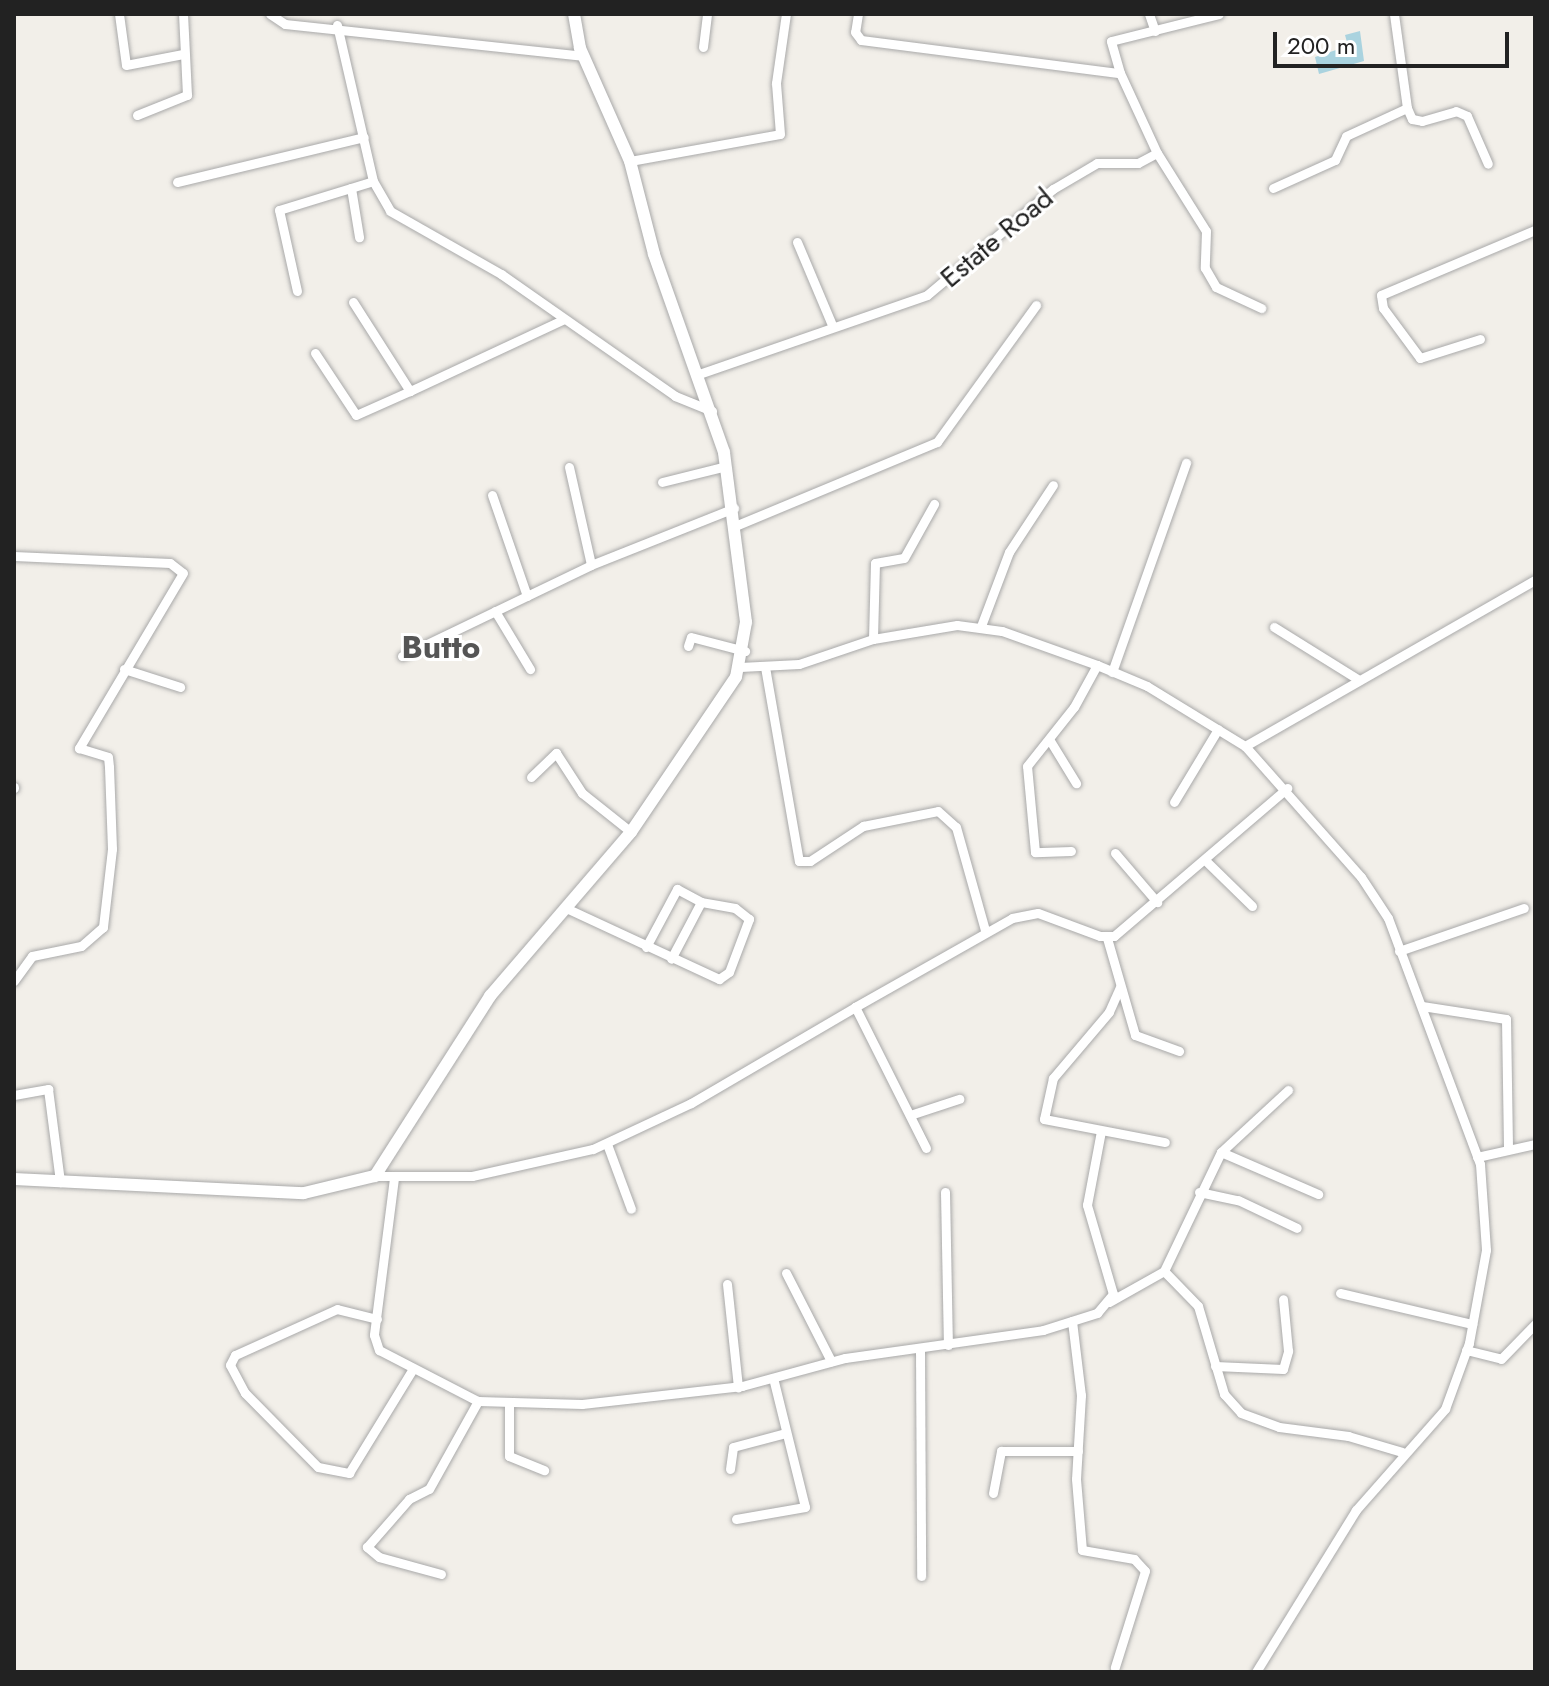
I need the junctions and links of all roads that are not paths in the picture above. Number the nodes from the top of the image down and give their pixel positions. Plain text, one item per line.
1 (119, 14) edge
2 (183, 14) edge
3 (270, 14) edge
4 (574, 14) edge
5 (707, 14) edge
6 (786, 14) edge
7 (858, 14) edge
8 (1149, 14) edge
9 (1219, 14) edge
10 (1394, 14) edge
11 (337, 25) junction
12 (1155, 31) junction
13 (703, 47) dead end
14 (183, 54) junction
15 (584, 56) junction
16 (1120, 73) junction
17 (1407, 108) junction
18 (137, 115) dead end
19 (364, 137) junction
20 (1157, 153) junction
21 (630, 161) junction
22 (1488, 164) dead end
23 (373, 181) junction
24 (177, 182) dead end
25 (351, 188) junction
26 (1273, 188) dead end
27 (1535, 230) edge
28 (359, 237) dead end
29 (797, 242) dead end
30 (297, 291) dead end
31 (353, 302) dead end
32 (1036, 305) dead end
33 (1261, 308) dead end
34 (562, 320) junction
35 (832, 325) junction
36 (1480, 339) dead end
37 (315, 353) dead end
38 (699, 374) junction
39 (410, 391) junction
40 (712, 411) junction
41 (1186, 463) dead end
42 (726, 466) junction
43 (569, 467) dead end
44 (662, 482) dead end
45 (1053, 485) dead end
46 (492, 495) dead end
47 (934, 504) dead end
48 (734, 508) junction
49 (735, 526) junction
50 (14, 556) edge
51 (591, 565) junction
52 (1535, 580) edge
53 (527, 596) junction
54 (495, 611) junction
55 (981, 626) junction
56 (1274, 627) dead end
57 (873, 639) junction
58 (688, 646) dead end
59 (745, 651) junction
60 (402, 656) dead end
61 (1097, 665) junction
62 (740, 667) junction
63 (765, 667) junction
64 (124, 669) junction
65 (530, 669) dead end
66 (1112, 672) junction
67 (1359, 680) junction
68 (180, 687) dead end
69 (1218, 729) junction
70 (1049, 739) junction
71 (1245, 746) junction
72 (531, 777) dead end
73 (1076, 783) dead end
74 (1287, 788) junction
75 (1174, 802) dead end
76 (631, 832) junction
77 (1071, 851) dead end
78 (1115, 853) dead end
79 (1207, 862) junction
80 (701, 902) junction
81 (1157, 902) junction
82 (1252, 906) dead end
83 (566, 908) junction
84 (1524, 908) dead end
85 (985, 930) junction
86 (1107, 938) junction
87 (646, 947) junction
88 (1399, 951) junction
89 (671, 959) junction
90 (14, 981) edge
91 (1120, 987) junction
92 (1422, 1006) junction
93 (855, 1007) junction
94 (1179, 1051) dead end
95 (1288, 1090) dead end
96 (14, 1095) edge
97 (959, 1099) dead end
98 (910, 1115) junction
99 (1101, 1131) junction
100 (1165, 1142) dead end
101 (607, 1144) junction
102 (1535, 1144) edge
103 (1508, 1147) junction
104 (926, 1148) dead end
105 (1221, 1152) junction
106 (1477, 1157) junction
107 (375, 1176) junction
108 (394, 1178) junction
109 (14, 1179) edge
110 (60, 1182) junction
111 (945, 1192) dead end
112 (1199, 1192) junction
113 (1318, 1194) dead end
114 (631, 1209) dead end
115 (1297, 1228) dead end
116 (1164, 1271) junction
117 (786, 1273) dead end
118 (727, 1284) dead end
119 (1340, 1293) dead end
120 (1283, 1299) dead end
121 (1109, 1302) junction
122 (377, 1319) junction
123 (1072, 1321) junction
124 (1472, 1324) junction
125 (1533, 1329) edge
126 (948, 1345) junction
127 (920, 1348) junction
128 (1466, 1350) junction
129 (831, 1361) junction
130 (1215, 1366) junction
131 (412, 1370) junction
132 (773, 1378) junction
133 (738, 1387) junction
134 (478, 1401) junction
135 (509, 1403) junction
136 (786, 1433) junction
137 (1078, 1451) junction
138 (1402, 1452) junction
139 (730, 1469) dead end
140 (544, 1470) dead end
141 (993, 1493) dead end
142 (736, 1519) dead end
143 (441, 1574) dead end
144 (921, 1576) dead end
145 (1115, 1667) dead end
146 (1256, 1672) edge

1 - 14 street
2 - 14 street
3 - 11 street
4 - 15 street
5 - 13 street
6 - 21 street
7 - 16 street
8 - 12 street
9 - 12 street
10 - 17 street
11 - 15 street
11 - 19 street
12 - 16 street
14 - 18 street
15 - 21 street
16 - 20 street
17 - 22 street
17 - 26 street
19 - 23 street
19 - 24 street
20 - 33 street
20 - 35 street, Estate Road
21 - 38 street
23 - 25 street
23 - 34 street
25 - 28 street
25 - 30 street
27 - 36 street
29 - 35 street
31 - 39 street
32 - 49 street
34 - 39 street
34 - 40 street
35 - 38 street, Estate Road
37 - 39 street
38 - 40 street
40 - 42 street
41 - 66 street
42 - 44 street
42 - 48 street
43 - 51 street
45 - 55 street
46 - 53 street
47 - 57 street
48 - 49 street
48 - 51 street
49 - 59 street
50 - 64 street
51 - 53 street
52 - 67 street
53 - 54 street
54 - 60 street
54 - 65 street
55 - 57 street
55 - 61 street
56 - 67 street
57 - 63 street
58 - 59 street
59 - 62 street
61 - 66 street
61 - 70 street
62 - 63 street
62 - 76 street
63 - 85 street
64 - 68 street
64 - 90 street
66 - 69 street
67 - 71 street
69 - 71 street
69 - 75 street
70 - 73 street
70 - 77 street
71 - 74 street
72 - 76 street
74 - 79 street
74 - 88 street
76 - 83 street
78 - 81 street
79 - 81 street
79 - 82 street
80 - 87 street
80 - 89 street
80 - 89 street
81 - 86 street
83 - 87 street
83 - 107 street
84 - 88 street
85 - 86 street
85 - 93 street
86 - 91 street
87 - 89 street
88 - 92 street
91 - 94 street
91 - 99 street
92 - 103 street
92 - 106 street
93 - 98 street
93 - 101 street
95 - 105 street
96 - 110 street
97 - 98 street
98 - 104 street
99 - 100 street
99 - 121 street
101 - 108 street
101 - 114 street
102 - 103 street
103 - 106 street
105 - 112 street
105 - 113 street
106 - 124 street
107 - 108 street
107 - 110 street
108 - 122 street
109 - 110 street
111 - 126 street
112 - 115 street
112 - 116 street
116 - 121 street
116 - 130 street
117 - 129 street
118 - 133 street
119 - 124 street
120 - 130 street
121 - 123 street
122 - 131 street
122 - 131 street
123 - 126 street
123 - 137 street
124 - 128 street
125 - 128 street
126 - 127 street
127 - 129 street
127 - 144 street
128 - 138 street
129 - 132 street
130 - 138 street
131 - 134 street
132 - 133 street
132 - 136 street
133 - 135 street
134 - 135 street
134 - 143 street
135 - 140 street
136 - 139 street
136 - 142 street
137 - 141 street
137 - 145 street
138 - 146 street

